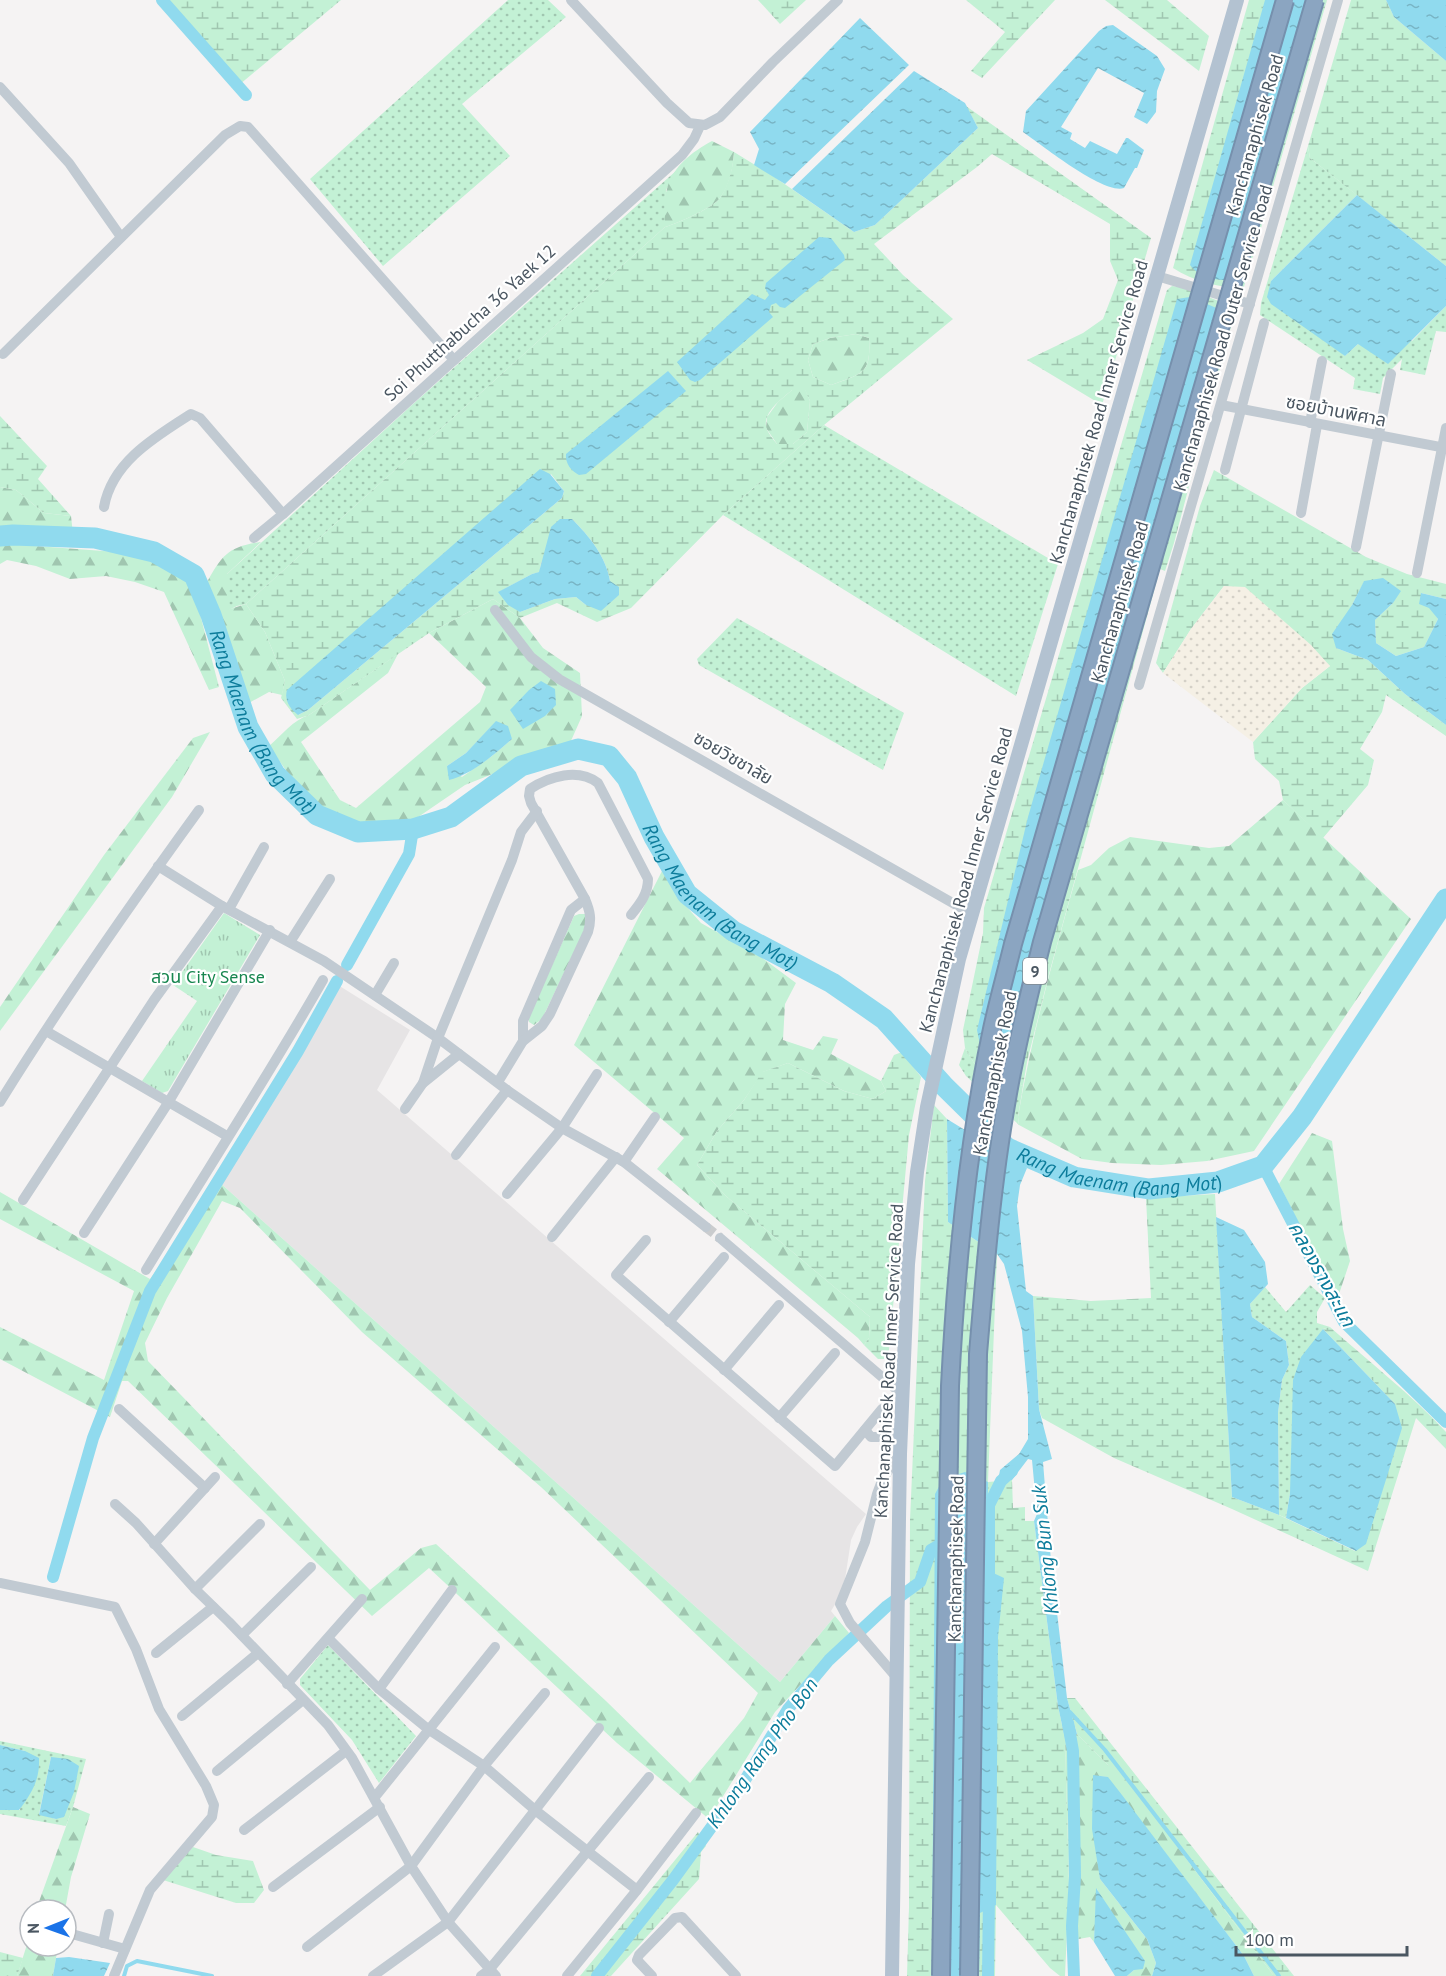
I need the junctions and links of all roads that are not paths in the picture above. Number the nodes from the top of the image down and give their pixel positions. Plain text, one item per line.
1 (571, 0) edge
2 (838, 0) edge
3 (1237, 0) edge
4 (1285, 0) edge
5 (1315, 0) edge
6 (1338, 0) edge
7 (0, 87) edge
8 (700, 126) junction
9 (122, 237) junction
10 (1157, 276) junction
11 (1250, 304) junction
12 (1264, 323) dead end
13 (3, 354) dead end
14 (454, 360) junction
15 (1322, 361) dead end
16 (1391, 374) dead end
17 (1221, 405) junction
18 (1240, 409) junction
19 (1313, 424) junction
20 (1446, 428) edge
21 (1378, 436) junction
22 (1444, 448) edge
23 (1225, 470) dead end
24 (104, 507) dead end
25 (1301, 513) dead end
26 (283, 514) junction
27 (254, 538) dead end
28 (1356, 547) dead end
29 (1417, 573) dead end
30 (495, 610) dead end
31 (1139, 685) dead end
32 (199, 810) dead end
33 (537, 811) junction
34 (264, 847) dead end
35 (158, 866) junction
36 (330, 879) dead end
37 (585, 898) junction
38 (226, 907) junction
39 (972, 914) junction
40 (631, 915) dead end
41 (270, 930) junction
42 (290, 942) junction
43 (394, 963) dead end
44 (323, 980) dead end
45 (375, 995) junction
46 (46, 1031) junction
47 (438, 1038) junction
48 (523, 1041) junction
49 (459, 1054) junction
50 (110, 1067) junction
51 (597, 1074) dead end
52 (498, 1082) junction
53 (423, 1083) junction
54 (507, 1090) junction
55 (0, 1102) edge
56 (168, 1103) junction
57 (405, 1109) dead end
58 (656, 1117) dead end
59 (562, 1128) junction
60 (227, 1136) junction
61 (456, 1155) dead end
62 (620, 1160) junction
63 (507, 1194) dead end
64 (22, 1200) dead end
65 (706, 1227) tunnel mouth
66 (84, 1233) dead end
67 (552, 1237) dead end
68 (720, 1238) tunnel mouth
69 (646, 1240) dead end
70 (724, 1257) dead end
71 (146, 1270) dead end
72 (779, 1305) dead end
73 (669, 1322) junction
74 (835, 1353) dead end
75 (724, 1370) junction
76 (903, 1395) junction
77 (119, 1409) dead end
78 (882, 1409) dead end
79 (779, 1418) junction
80 (867, 1428) junction
81 (895, 1433) junction
82 (900, 1454) junction
83 (215, 1477) dead end
84 (205, 1488) junction
85 (115, 1504) dead end
86 (260, 1524) dead end
87 (154, 1544) junction
88 (311, 1567) dead end
89 (0, 1583) edge
90 (195, 1589) junction
91 (452, 1590) dead end
92 (362, 1599) dead end
93 (213, 1607) junction
94 (242, 1635) junction
95 (329, 1639) junction
96 (495, 1647) dead end
97 (156, 1653) dead end
98 (258, 1653) junction
99 (897, 1678) junction
100 (287, 1684) junction
101 (379, 1689) junction
102 (545, 1694) dead end
103 (303, 1700) junction
104 (182, 1716) dead end
105 (599, 1728) dead end
106 (428, 1729) junction
107 (346, 1751) junction
108 (484, 1766) junction
109 (218, 1771) dead end
110 (649, 1777) dead end
111 (377, 1802) junction
112 (535, 1810) junction
113 (696, 1813) dead end
114 (244, 1830) dead end
115 (587, 1852) junction
116 (411, 1866) junction
117 (273, 1887) dead end
118 (637, 1890) junction
119 (109, 1914) dead end
120 (448, 1922) junction
121 (78, 1936) edge
122 (103, 1943) junction
123 (307, 1947) dead end
124 (125, 1949) junction
125 (488, 1974) edge
126 (114, 1976) edge
127 (373, 1976) edge
128 (567, 1976) edge
129 (652, 1976) edge
130 (736, 1976) edge
131 (892, 1976) edge
132 (941, 1976) edge
133 (969, 1976) edge

1 - 8 street
2 - 8 street
3 - 10 main road, Kanchanaphisek Road Inner Service Road
4 - 132 highway, Kanchanaphisek Road / 9, bridge
5 - 133 highway, Kanchanaphisek Road / 9, bridge
6 - 11 street, Kanchanaphisek Road Outer Service Road
7 - 9 street
8 - 14 street, Soi Phutthabucha 36 Yaek 12
9 - 13 street
9 - 14 street
10 - 11 street
10 - 39 main road, Kanchanaphisek Road Inner Service Road
11 - 17 street, Kanchanaphisek Road Outer Service Road
12 - 18 street
14 - 26 street, Soi Phutthabucha 36 Yaek 12
15 - 19 street
16 - 21 street
17 - 18 street, ซอยบ้านพิศาล
17 - 31 street, Kanchanaphisek Road Outer Service Road
18 - 19 street, ซอยบ้านพิศาล
18 - 23 street
19 - 21 street, ซอยบ้านพิศาล
19 - 25 street
20 - 22 street
21 - 22 street, ซอยบ้านพิศาล
21 - 28 street
22 - 29 street
24 - 26 street
26 - 27 street, Soi Phutthabucha 36 Yaek 12
30 - 39 street, ซอยวิชชาลัย
32 - 35 street
33 - 37 street
33 - 40 street
33 - 47 street
34 - 38 street
35 - 38 street
35 - 46 street
36 - 42 street
37 - 48 street
37 - 48 street
38 - 41 street
38 - 50 street
39 - 76 main road, Kanchanaphisek Road Inner Service Road
41 - 42 street
41 - 56 street
42 - 45 street
43 - 45 street
44 - 60 street
45 - 47 street
46 - 50 street
46 - 55 street
47 - 49 street
47 - 53 street
48 - 52 street
49 - 52 street
49 - 53 street
50 - 56 street
50 - 64 street
51 - 59 street
52 - 54 street
53 - 57 street
54 - 59 street
54 - 61 street
56 - 60 street
56 - 66 street
58 - 62 street
59 - 62 street
59 - 63 street
60 - 71 street
62 - 65 street
62 - 67 street
68 - 76 street
69 - 73 street
70 - 73 street
72 - 75 street
73 - 75 street
74 - 79 street
75 - 79 street
76 - 81 main road, Kanchanaphisek Road Inner Service Road
77 - 84 street
78 - 80 street
79 - 80 street
80 - 81 street
81 - 82 main road, Kanchanaphisek Road Inner Service Road
82 - 99 main road, Kanchanaphisek Road Inner Service Road
82 - 99 street
83 - 84 street
84 - 87 street
85 - 87 street
86 - 90 street
87 - 90 street
88 - 94 street
89 - 124 street
90 - 93 street
91 - 101 street
92 - 95 street
93 - 94 street
93 - 97 street
94 - 98 street
95 - 100 street
95 - 101 street
96 - 106 street
98 - 100 street
98 - 104 street
99 - 131 main road, Kanchanaphisek Road Inner Service Road
100 - 103 street
101 - 106 street
102 - 108 street
103 - 107 street
103 - 109 street
105 - 112 street
106 - 108 street
106 - 111 street
107 - 111 street
107 - 114 street
108 - 112 street
108 - 116 street
110 - 115 street
111 - 116 street
111 - 117 street
112 - 115 street
112 - 120 street
113 - 118 street
115 - 118 street
115 - 125 street
116 - 120 street
116 - 123 street
118 - 128 street
119 - 122 street
120 - 125 street
120 - 127 street
121 - 122 street
122 - 124 street
124 - 126 street
129 - 130 street

